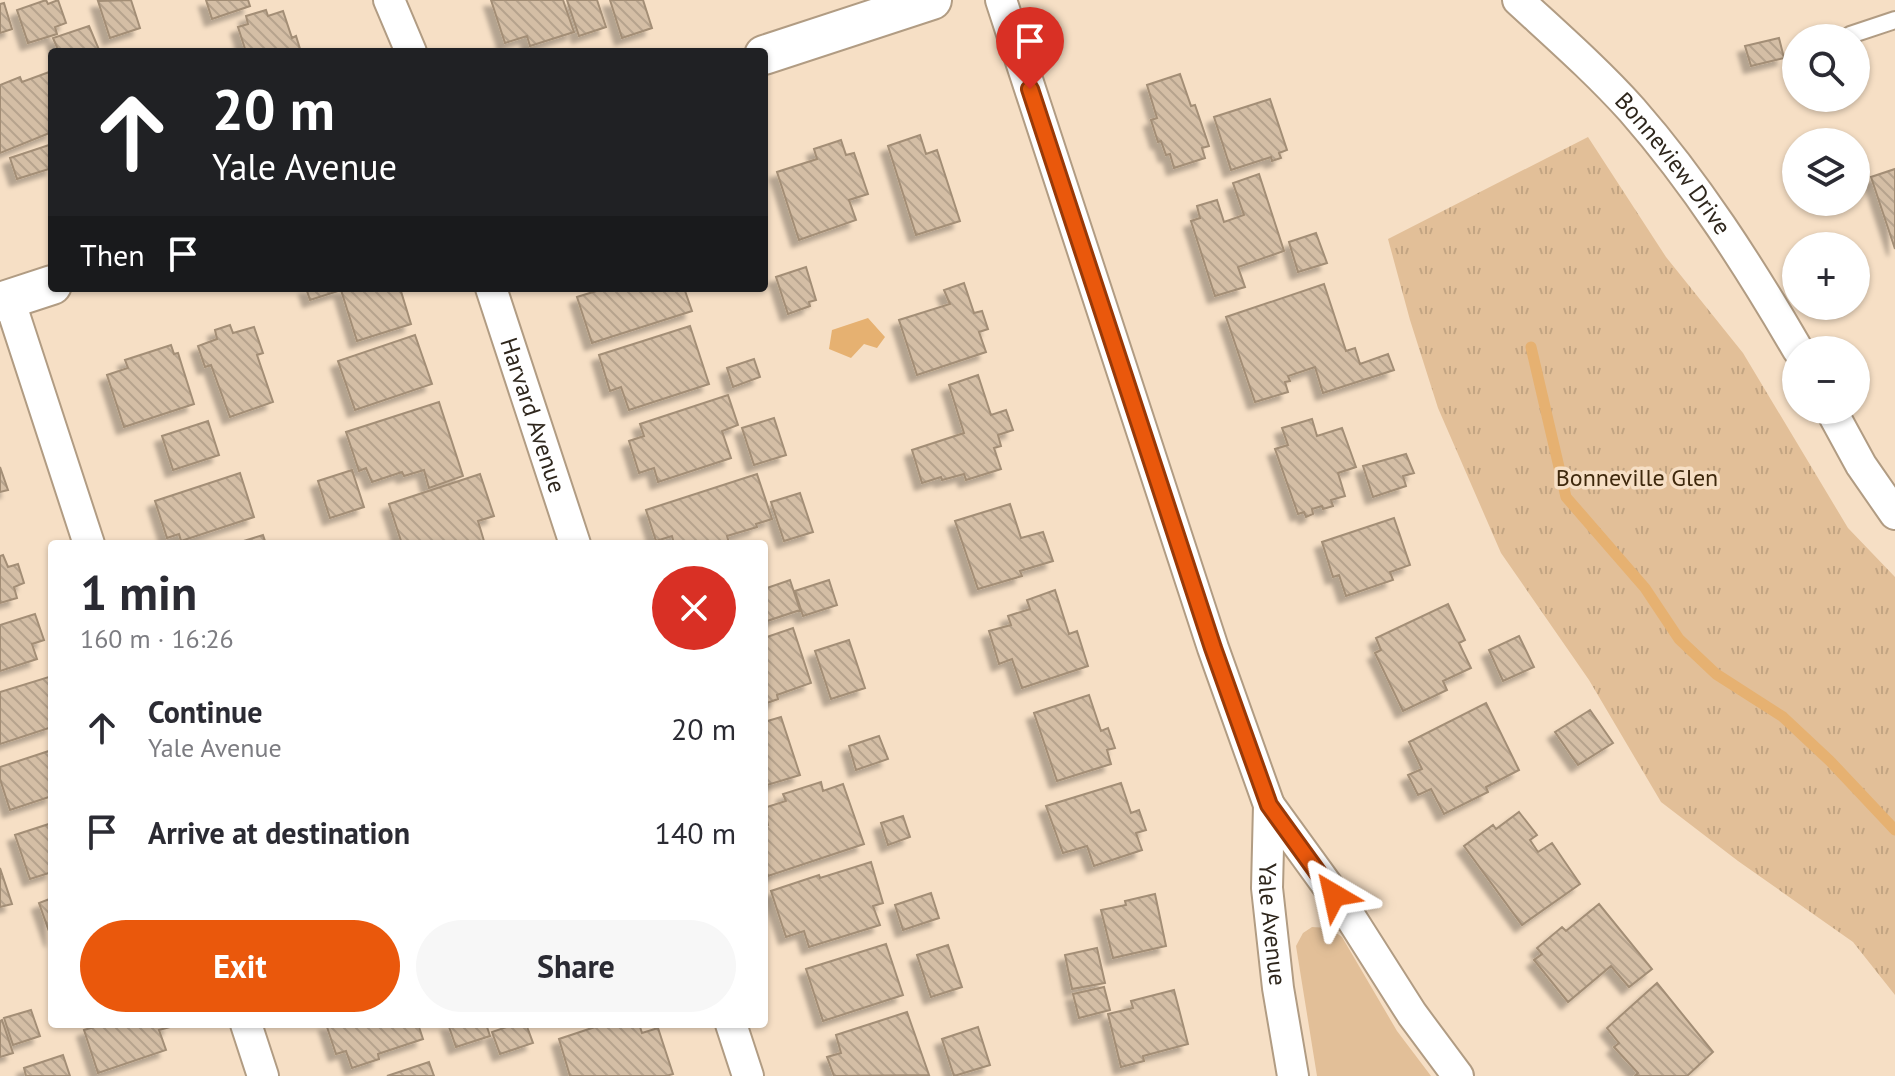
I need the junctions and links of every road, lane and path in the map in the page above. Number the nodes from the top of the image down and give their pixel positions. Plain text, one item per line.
1 (389, 0) edge
2 (932, 0) edge
3 (1001, 0) edge
4 (1518, 0) edge
5 (1895, 20) edge
6 (1870, 28) edge
7 (409, 48) edge
8 (768, 54) edge
9 (48, 286) edge
10 (492, 292) edge
11 (4, 300) edge
12 (1789, 336) edge
13 (1839, 424) edge
14 (1895, 514) edge
15 (88, 540) edge
16 (574, 540) edge
17 (1269, 805) junction
18 (247, 1028) edge
19 (732, 1028) edge
20 (263, 1076) edge
21 (748, 1076) edge
22 (1293, 1076) edge
23 (1458, 1076) edge

1 - 7 street
2 - 8 street
3 - 17 street, Yale Avenue
4 - 12 street, Bonneview Drive
5 - 6 lane
9 - 11 street
10 - 16 street, Harvard Avenue
11 - 15 street
13 - 14 street
17 - 22 street, Yale Avenue
17 - 23 street
18 - 20 street
19 - 21 street

